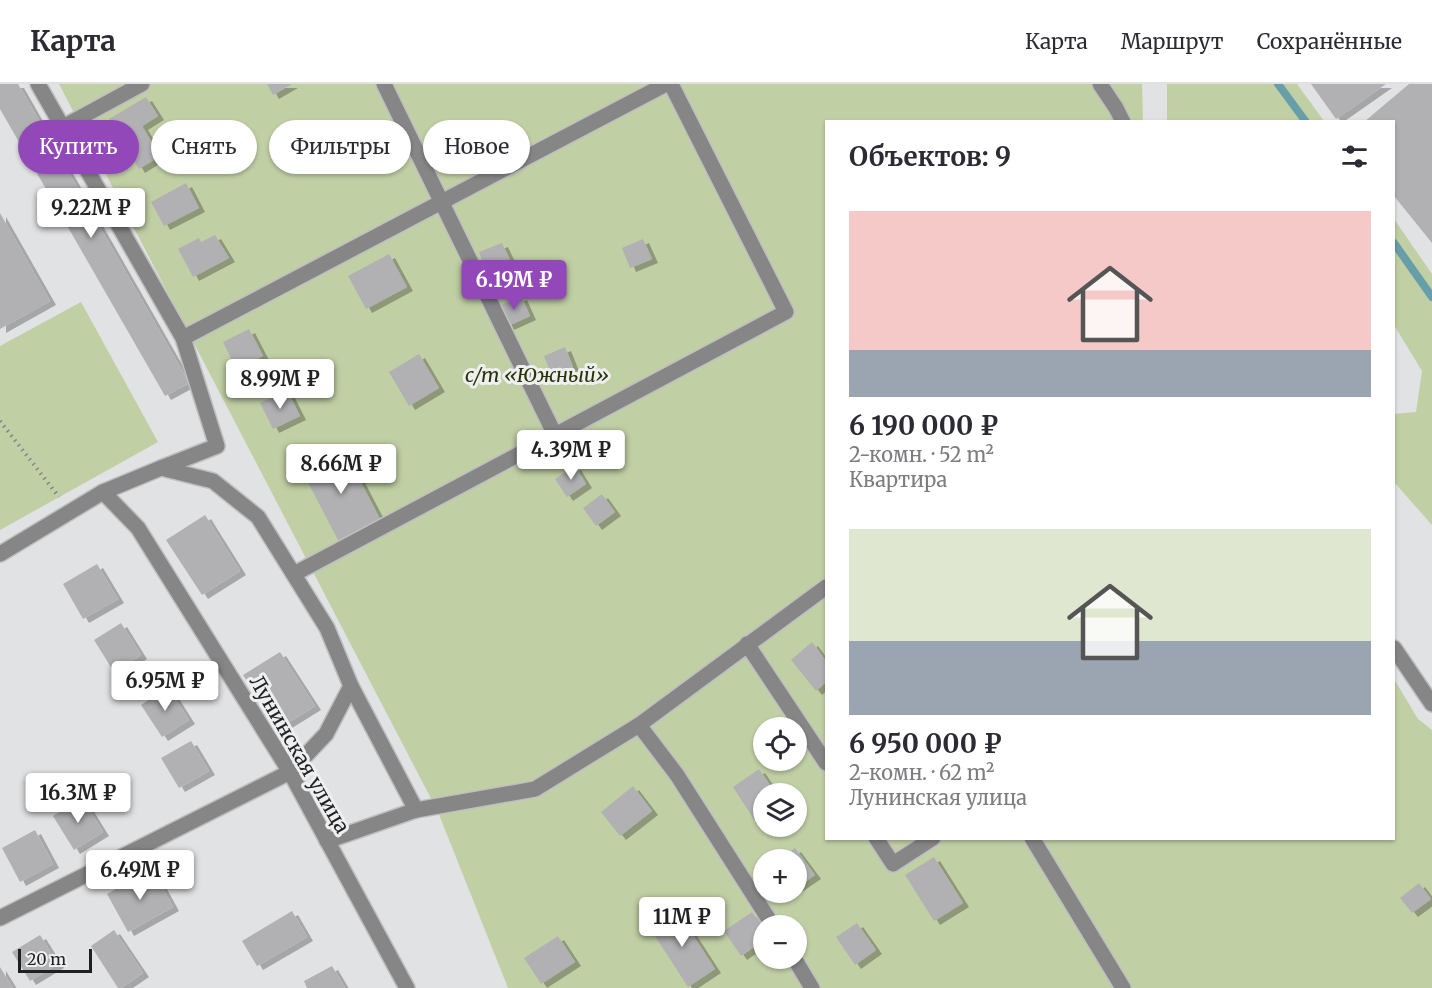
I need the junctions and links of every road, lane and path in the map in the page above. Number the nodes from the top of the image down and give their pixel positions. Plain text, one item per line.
1 (38, 84) edge
2 (142, 84) edge
3 (384, 84) edge
4 (666, 84) edge
5 (671, 84) edge
6 (1100, 84) edge
7 (59, 120) edge
8 (76, 120) edge
9 (1122, 120) edge
10 (90, 174) edge
11 (443, 202) junction
12 (183, 338) junction
13 (0, 422) edge
14 (555, 435) junction
15 (161, 468) junction
16 (103, 492) junction
17 (70, 511) junction
18 (0, 554) edge
19 (294, 574) junction
20 (825, 588) edge
21 (747, 644) junction
22 (1395, 649) edge
23 (351, 686) junction
24 (1432, 704) edge
25 (639, 725) junction
26 (825, 761) edge
27 (290, 772) junction
28 (416, 810) junction
29 (877, 840) edge
30 (930, 840) edge
31 (1033, 840) edge
32 (327, 841) junction
33 (766, 915) edge
34 (0, 918) edge
35 (801, 969) edge
36 (407, 988) edge
37 (812, 988) edge
38 (1123, 988) edge

1 - 7 street
2 - 8 street
3 - 11 street
4 - 11 street
5 - 14 street
6 - 9 street
10 - 12 street
11 - 12 street
11 - 14 street
12 - 15 street
13 - 17 path
14 - 19 street
15 - 16 street
15 - 19 street
16 - 17 street
16 - 27 street, Лунинская улица
17 - 18 street
19 - 23 street
20 - 21 street
21 - 25 street
21 - 26 street
22 - 24 street
23 - 27 street
23 - 28 street
25 - 28 street
25 - 33 street
27 - 32 street, Лунинская улица
27 - 34 street
28 - 32 street
29 - 30 street
31 - 38 street
32 - 36 street, Лунинская улица
35 - 37 street

